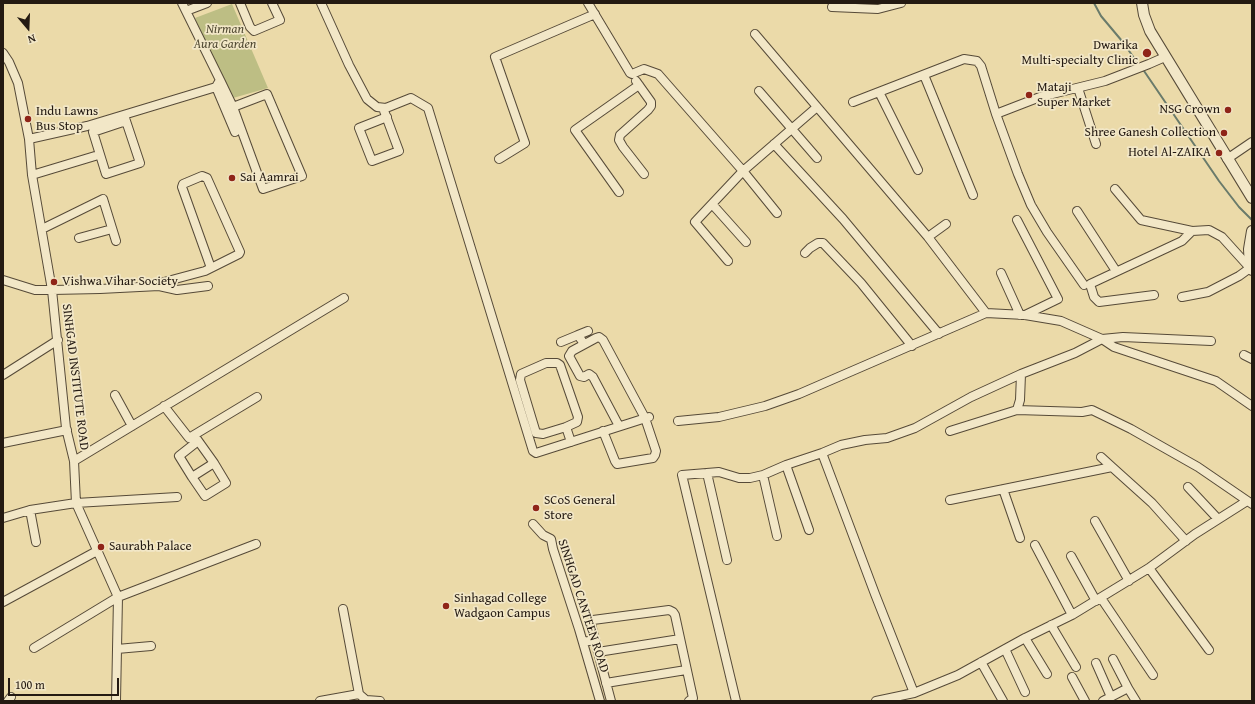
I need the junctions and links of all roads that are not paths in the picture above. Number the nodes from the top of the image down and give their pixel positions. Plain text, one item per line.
1 (182, 3) edge
2 (207, 3) edge
3 (240, 3) edge
4 (272, 3) edge
5 (321, 3) edge
6 (588, 3) edge
7 (901, 3) edge
8 (1142, 3) edge
9 (832, 7) dead end
10 (186, 11) junction
11 (595, 14) junction
12 (755, 34) dead end
13 (3, 53) edge
14 (1165, 56) junction
15 (632, 74) junction
16 (924, 75) junction
17 (218, 84) junction
18 (639, 85) junction
19 (1078, 88) junction
20 (759, 91) dead end
21 (879, 92) junction
22 (854, 102) dead end
23 (233, 107) junction
24 (817, 107) junction
25 (383, 108) junction
26 (996, 114) junction
27 (387, 117) junction
28 (125, 118) junction
29 (791, 129) junction
30 (235, 132) dead end
31 (28, 139) junction
32 (1252, 142) edge
33 (774, 144) junction
34 (1096, 144) dead end
35 (95, 156) dead end
36 (817, 158) dead end
37 (499, 159) dead end
38 (1227, 159) junction
39 (918, 170) dead end
40 (743, 172) junction
41 (644, 174) dead end
42 (32, 175) junction
43 (1115, 189) dead end
44 (619, 192) dead end
45 (973, 195) dead end
46 (1252, 198) edge
47 (712, 204) junction
48 (1077, 211) dead end
49 (777, 212) dead end
50 (1018, 220) dead end
51 (946, 224) dead end
52 (42, 229) junction
53 (112, 229) junction
54 (1192, 231) junction
55 (1252, 232) edge
56 (928, 237) junction
57 (79, 238) dead end
58 (116, 241) dead end
59 (746, 242) dead end
60 (805, 253) dead end
61 (728, 261) dead end
62 (211, 268) junction
63 (1251, 269) edge
64 (1116, 271) junction
65 (1001, 273) dead end
66 (3, 280) edge
67 (1084, 285) dead end
68 (149, 286) junction
69 (208, 286) dead end
70 (52, 290) junction
71 (1154, 295) dead end
72 (1182, 297) dead end
73 (344, 298) dead end
74 (986, 313) junction
75 (1023, 315) junction
76 (588, 331) dead end
77 (939, 334) junction
78 (578, 335) junction
79 (1102, 339) junction
80 (58, 340) junction
81 (1211, 341) dead end
82 (561, 342) dead end
83 (584, 344) junction
84 (912, 346) junction
85 (1244, 355) dead end
86 (1252, 359) edge
87 (1021, 374) junction
88 (3, 375) edge
89 (115, 395) dead end
90 (257, 397) dead end
91 (164, 406) junction
92 (1252, 406) edge
93 (1017, 410) junction
94 (647, 418) junction
95 (678, 421) dead end
96 (132, 426) junction
97 (619, 426) junction
98 (566, 427) junction
99 (67, 430) junction
100 (603, 431) junction
101 (950, 432) dead end
102 (196, 438) junction
103 (571, 442) junction
104 (3, 443) edge
105 (822, 453) junction
106 (1101, 457) dead end
107 (74, 461) junction
108 (214, 463) junction
109 (786, 465) junction
110 (1112, 467) junction
111 (707, 473) junction
112 (763, 475) junction
113 (192, 476) junction
114 (1188, 487) dead end
115 (1003, 489) junction
116 (177, 497) dead end
117 (950, 500) dead end
118 (1249, 502) edge
119 (76, 503) junction
120 (30, 510) junction
121 (3, 518) edge
122 (1218, 519) junction
123 (1095, 521) dead end
124 (533, 524) dead end
125 (809, 530) dead end
126 (777, 536) dead end
127 (1020, 538) dead end
128 (1186, 541) junction
129 (36, 542) dead end
130 (256, 544) dead end
131 (1035, 545) dead end
132 (97, 551) junction
133 (1071, 556) dead end
134 (727, 560) dead end
135 (1149, 568) junction
136 (1129, 581) junction
137 (118, 597) junction
138 (1099, 600) junction
139 (3, 602) edge
140 (342, 609) dead end
141 (1072, 615) junction
142 (1051, 625) junction
143 (1025, 638) junction
144 (595, 640) junction
145 (680, 640) junction
146 (583, 642) junction
147 (151, 646) dead end
148 (34, 648) dead end
149 (1005, 649) junction
150 (117, 650) junction
151 (1209, 650) dead end
152 (598, 652) junction
153 (1113, 659) dead end
154 (981, 662) junction
155 (1096, 663) dead end
156 (1076, 667) dead end
157 (686, 670) junction
158 (1047, 674) dead end
159 (1153, 675) dead end
160 (1072, 677) dead end
161 (606, 683) junction
162 (1128, 688) junction
163 (1026, 692) dead end
164 (914, 693) junction
165 (359, 694) junction
166 (1111, 697) junction
167 (116, 701) edge
168 (320, 701) edge
169 (380, 701) edge
170 (600, 701) edge
171 (611, 701) edge
172 (689, 701) edge
173 (736, 701) edge
174 (876, 701) edge
175 (1003, 701) edge
176 (1085, 701) edge
177 (1103, 701) edge
178 (1136, 701) edge

1 - 10 street
2 - 10 street
3 - 4 street
5 - 25 street
6 - 11 street
7 - 9 street
8 - 14 street
10 - 17 street
11 - 15 street
11 - 37 street
12 - 24 street
13 - 31 street, SINHGAD INSTITUTE ROAD
14 - 19 street
14 - 38 street
15 - 18 street
15 - 40 street
16 - 21 street
16 - 26 street
16 - 45 street
17 - 23 street
17 - 28 street
17 - 30 street
18 - 41 street
18 - 44 street
19 - 26 street
19 - 34 street
20 - 29 street
21 - 22 street
21 - 39 street
23 - 23 street
24 - 29 street
24 - 56 street
25 - 27 street
25 - 103 street
26 - 67 street
27 - 27 street
28 - 28 street
28 - 31 street
29 - 33 street
29 - 36 street
31 - 42 street, SINHGAD INSTITUTE ROAD
32 - 38 street
33 - 40 street
33 - 77 street
35 - 42 street
38 - 46 street
40 - 47 street
40 - 49 street
42 - 52 street, SINHGAD INSTITUTE ROAD
43 - 54 street
47 - 59 street
47 - 61 street
48 - 64 street
50 - 75 street
51 - 56 street
52 - 53 street
52 - 70 street, SINHGAD INSTITUTE ROAD
53 - 57 street
53 - 58 street
54 - 63 street
54 - 64 street
55 - 63 street
56 - 74 street
60 - 84 street
62 - 62 street
62 - 68 street
63 - 72 street
64 - 71 street
65 - 75 street
66 - 70 street
68 - 69 street
68 - 70 street
70 - 80 street, SINHGAD INSTITUTE ROAD
73 - 91 street
74 - 75 street
74 - 77 street
75 - 79 street
76 - 78 street
77 - 84 street
78 - 82 street
78 - 83 street
79 - 81 street
79 - 87 street
79 - 92 street
80 - 88 street
80 - 99 street, SINHGAD INSTITUTE ROAD
83 - 94 street
83 - 97 street
84 - 95 street
85 - 86 street
87 - 93 street
87 - 105 street
89 - 96 street
90 - 102 street
91 - 96 street
91 - 102 street
93 - 101 street
93 - 118 street
94 - 97 street
94 - 100 street
96 - 107 street
97 - 100 street
98 - 98 street
98 - 103 street
99 - 104 street
99 - 107 street, SINHGAD INSTITUTE ROAD
100 - 103 street
102 - 108 street
102 - 113 street
105 - 109 street
105 - 164 street
106 - 110 street
107 - 119 street, SINHGAD INSTITUTE ROAD
108 - 113 street
108 - 113 street
109 - 112 street
109 - 125 street
110 - 115 street
110 - 128 street
111 - 112 street
111 - 134 street
111 - 173 street
112 - 126 street
114 - 122 street
115 - 117 street
115 - 127 street
116 - 119 street
118 - 122 street
119 - 120 street
119 - 132 street, SINHGAD INSTITUTE ROAD
120 - 121 street
120 - 129 street
122 - 128 street
123 - 136 street
124 - 146 street, SINHGAD CANTEEN ROAD
128 - 135 street
130 - 137 street
131 - 141 street
132 - 137 street, SINHGAD INSTITUTE ROAD
132 - 139 street
133 - 138 street
135 - 136 street
135 - 151 street
136 - 138 street
137 - 148 street
137 - 150 street, SINHGAD INSTITUTE ROAD
138 - 141 street
138 - 159 street
140 - 165 street
141 - 142 street
142 - 143 street
142 - 156 street
143 - 149 street
143 - 158 street
144 - 145 street
144 - 146 street
144 - 152 street
145 - 152 street
145 - 157 street
146 - 170 street, SINHGAD CANTEEN ROAD
147 - 150 street
149 - 154 street
149 - 163 street
150 - 167 street, SINHGAD INSTITUTE ROAD
152 - 161 street
153 - 162 street
154 - 164 street
154 - 175 street
155 - 166 street
157 - 161 street
157 - 172 street
160 - 176 street
161 - 171 street
162 - 166 street
162 - 178 street
164 - 174 street
165 - 168 street
165 - 169 street
166 - 177 street

